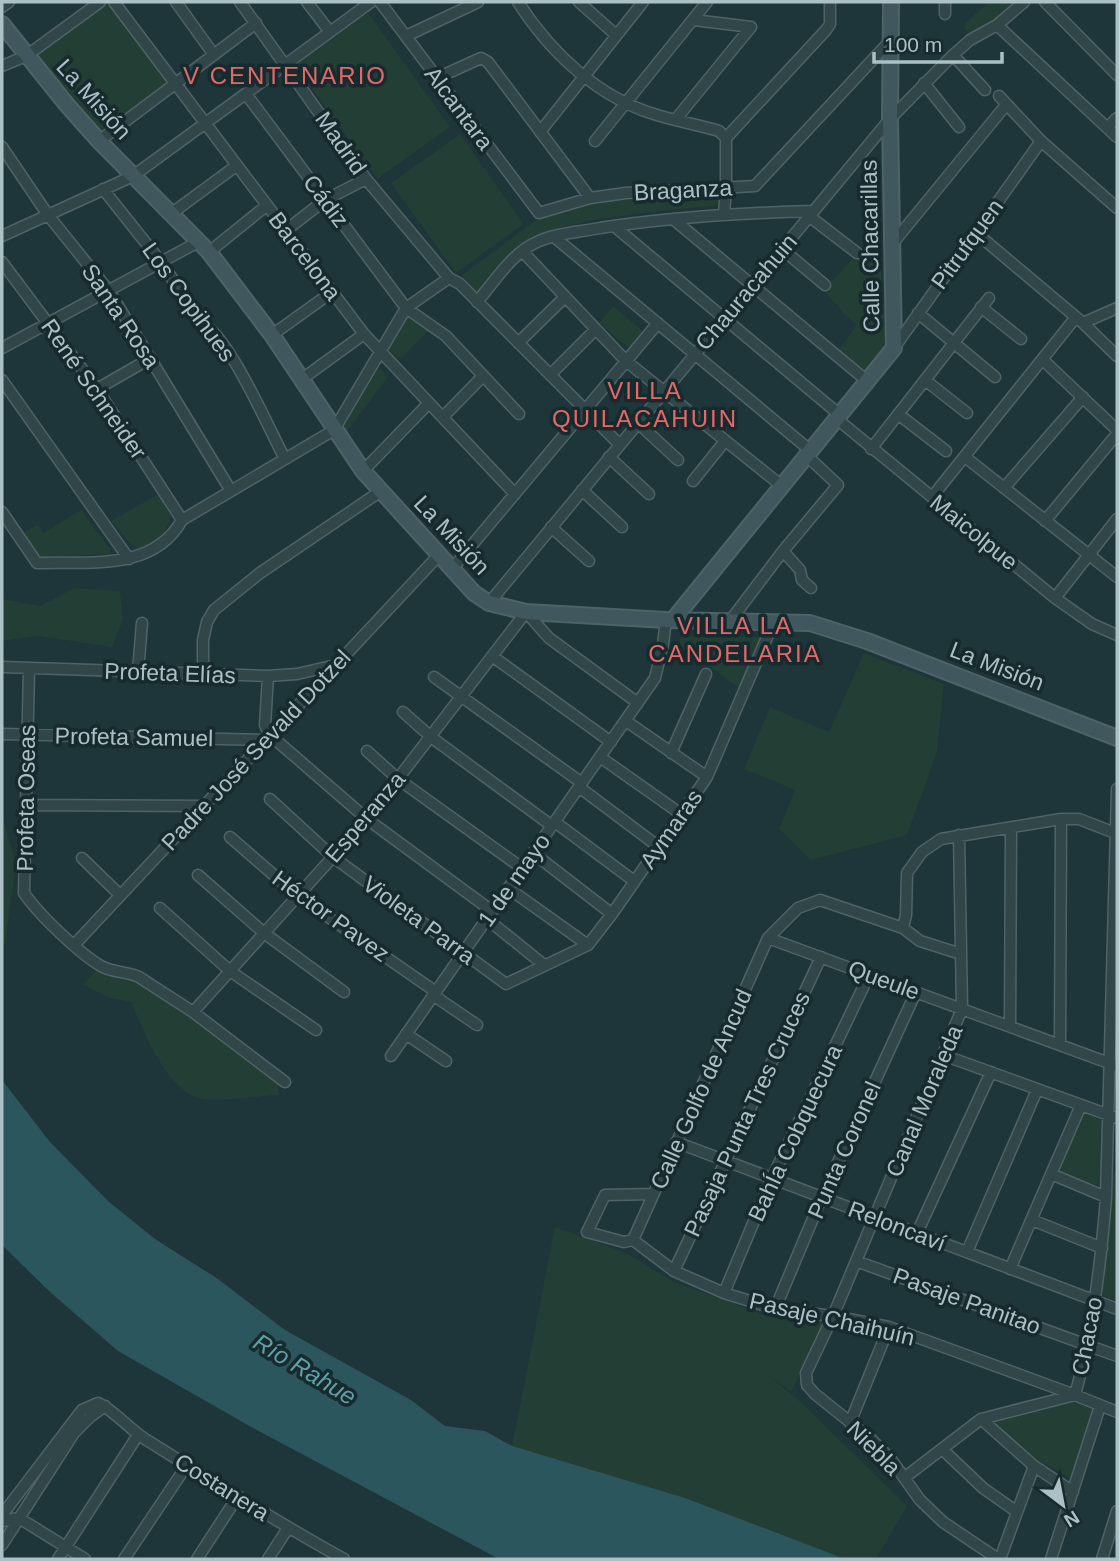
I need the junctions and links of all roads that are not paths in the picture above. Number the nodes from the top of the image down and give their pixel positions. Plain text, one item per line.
1 (9, 2) edge
2 (100, 2) edge
3 (114, 2) edge
4 (176, 2) edge
5 (240, 2) edge
6 (307, 2) edge
7 (371, 2) edge
8 (380, 2) edge
9 (478, 2) edge
10 (518, 2) edge
11 (579, 2) edge
12 (643, 2) edge
13 (707, 2) edge
14 (830, 2) edge
15 (891, 2) edge
16 (945, 2) edge
17 (1024, 2) edge
18 (1045, 2) edge
19 (2, 7) edge
20 (945, 14) dead end
21 (694, 20) junction
22 (256, 23) junction
23 (2, 24) edge
24 (997, 25) junction
25 (330, 32) junction
26 (407, 36) junction
27 (616, 36) junction
28 (891, 39) junction
29 (214, 55) junction
30 (953, 55) junction
31 (26, 56) junction
32 (286, 64) junction
33 (2, 66) edge
34 (1117, 75) edge
35 (584, 76) junction
36 (437, 78) junction
37 (924, 83) junction
38 (174, 84) junction
39 (985, 90) dead end
40 (246, 94) junction
41 (999, 96) dead end
42 (626, 102) junction
43 (1006, 105) junction
44 (890, 118) junction
45 (1117, 118) edge
46 (676, 119) junction
47 (204, 124) junction
48 (959, 127) dead end
49 (1107, 128) junction
50 (540, 132) junction
51 (1117, 137) edge
52 (726, 138) junction
53 (99, 141) junction
54 (595, 141) dead end
55 (1041, 141) junction
56 (2, 147) edge
57 (236, 166) junction
58 (133, 176) junction
59 (366, 179) junction
60 (103, 189) junction
61 (726, 189) junction
62 (590, 198) junction
63 (325, 200) junction
64 (266, 206) junction
65 (1117, 208) edge
66 (172, 213) junction
67 (539, 213) joint
68 (724, 213) junction
69 (811, 214) junction
70 (48, 215) junction
71 (673, 219) junction
72 (614, 226) junction
73 (285, 231) junction
74 (975, 232) junction
75 (2, 236) edge
76 (553, 236) junction
77 (893, 243) junction
78 (204, 246) junction
79 (782, 249) junction
80 (522, 251) junction
81 (857, 253) dead end
82 (2, 262) edge
83 (161, 262) junction
84 (449, 278) junction
85 (752, 285) junction
86 (825, 285) dead end
87 (109, 291) junction
88 (332, 292) junction
89 (565, 297) junction
90 (989, 298) dead end
91 (477, 302) junction
92 (981, 307) junction
93 (407, 308) junction
94 (1117, 308) edge
95 (918, 313) junction
96 (725, 318) junction
97 (1079, 320) junction
98 (50, 323) junction
99 (658, 323) junction
100 (596, 329) junction
101 (364, 334) junction
102 (272, 335) junction
103 (1021, 339) dead end
104 (518, 343) junction
105 (954, 343) junction
106 (2, 348) edge
107 (894, 348) junction
108 (380, 353) junction
109 (695, 354) junction
110 (1117, 356) edge
111 (150, 358) junction
112 (1043, 360) junction
113 (626, 361) junction
114 (550, 375) junction
115 (483, 376) junction
116 (995, 377) dead end
117 (302, 379) junction
118 (2, 380) edge
119 (925, 380) junction
120 (867, 381) junction
121 (97, 389) junction
122 (663, 393) junction
123 (1083, 397) junction
124 (429, 403) junction
125 (586, 411) junction
126 (967, 413) dead end
127 (519, 414) dead end
128 (898, 414) junction
129 (443, 417) junction
130 (838, 417) junction
131 (638, 423) junction
132 (334, 430) junction
133 (1117, 432) edge
134 (726, 441) junction
135 (620, 445) junction
136 (871, 449) junction
137 (946, 451) dead end
138 (809, 453) junction
139 (609, 457) junction
140 (965, 457) junction
141 (285, 459) junction
142 (678, 460) dead end
143 (363, 471) junction
144 (693, 481) dead end
145 (782, 486) junction
146 (1004, 488) junction
147 (582, 490) junction
148 (232, 491) junction
149 (382, 491) junction
150 (649, 494) dead end
151 (515, 495) junction
152 (932, 498) junction
153 (3, 516) edge
154 (1117, 519) edge
155 (182, 520) junction
156 (1045, 521) junction
157 (551, 527) junction
158 (622, 527) dead end
159 (783, 551) junction
160 (439, 555) junction
161 (1088, 556) junction
162 (129, 559) junction
163 (589, 561) dead end
164 (452, 569) junction
165 (1117, 578) edge
166 (811, 588) dead end
167 (1055, 598) junction
168 (489, 603) junction
169 (526, 612) junction
170 (553, 614) junction
171 (669, 620) junction
172 (737, 621) junction
173 (774, 621) junction
174 (142, 623) dead end
175 (1117, 635) edge
176 (550, 638) junction
177 (492, 656) junction
178 (337, 664) junction
179 (2, 667) edge
180 (29, 670) junction
181 (138, 671) junction
182 (202, 673) junction
183 (706, 674) dead end
184 (268, 677) junction
185 (435, 677) dead end
186 (462, 696) junction
187 (638, 703) junction
188 (403, 712) dead end
189 (625, 721) junction
190 (2, 734) edge
191 (27, 734) junction
192 (268, 737) junction
193 (431, 737) junction
194 (1117, 738) edge
195 (611, 742) junction
196 (367, 751) dead end
197 (671, 753) junction
198 (600, 757) junction
199 (707, 777) junction
200 (398, 779) junction
201 (580, 785) junction
202 (1117, 789) edge
203 (270, 799) dead end
204 (25, 804) junction
205 (204, 806) junction
206 (681, 814) junction
207 (1061, 819) junction
208 (367, 820) junction
209 (553, 824) junction
210 (1011, 828) junction
211 (1115, 833) junction
212 (959, 835) junction
213 (230, 837) dead end
214 (659, 847) junction
215 (533, 853) junction
216 (333, 857) junction
217 (82, 858) dead end
218 (522, 868) junction
219 (198, 875) dead end
220 (634, 881) junction
221 (508, 888) junction
222 (120, 895) junction
223 (298, 896) junction
224 (1115, 907) edge
225 (160, 908) dead end
226 (612, 914) junction
227 (489, 915) junction
228 (903, 928) junction
229 (264, 933) junction
230 (768, 938) junction
231 (75, 945) junction
232 (588, 945) junction
233 (464, 951) junction
234 (961, 954) junction
235 (821, 957) junction
236 (1115, 959) edge
237 (544, 965) junction
238 (230, 971) junction
239 (869, 975) junction
240 (506, 984) joint
241 (344, 992) dead end
242 (916, 992) junction
243 (434, 993) junction
244 (962, 1009) junction
245 (1115, 1010) edge
246 (193, 1012) junction
247 (477, 1025) dead end
248 (1010, 1027) junction
249 (316, 1030) dead end
250 (406, 1034) junction
251 (1060, 1045) junction
252 (943, 1055) junction
253 (391, 1056) dead end
254 (446, 1061) dead end
255 (1114, 1065) edge
256 (991, 1072) junction
257 (285, 1082) dead end
258 (1037, 1090) junction
259 (1082, 1105) junction
260 (1113, 1117) edge
261 (676, 1142) junction
262 (724, 1160) junction
263 (1113, 1167) edge
264 (1051, 1174) junction
265 (772, 1178) junction
266 (653, 1194) junction
267 (822, 1197) junction
268 (1106, 1197) junction
269 (875, 1217) junction
270 (1032, 1220) junction
271 (918, 1233) junction
272 (633, 1240) junction
273 (1102, 1248) junction
274 (967, 1252) junction
275 (856, 1261) junction
276 (1010, 1269) junction
277 (674, 1271) junction
278 (724, 1293) junction
279 (1095, 1301) junction
280 (775, 1308) junction
281 (1117, 1309) edge
282 (833, 1316) junction
283 (889, 1327) junction
284 (1089, 1346) junction
285 (1117, 1356) edge
286 (1075, 1395) junction
287 (105, 1406) junction
288 (1100, 1406) junction
289 (1117, 1412) edge
290 (981, 1419) junction
291 (850, 1423) junction
292 (138, 1435) junction
293 (942, 1449) junction
294 (187, 1465) junction
295 (1034, 1466) junction
296 (904, 1478) junction
297 (1073, 1492) junction
298 (238, 1496) junction
299 (1117, 1511) edge
300 (1017, 1512) junction
301 (2, 1515) edge
302 (19, 1518) junction
303 (2, 1521) edge
304 (288, 1528) junction
305 (2, 1545) edge
306 (66, 1547) junction
307 (58, 1559) edge
308 (85, 1559) edge
309 (124, 1559) edge
310 (197, 1559) edge
311 (268, 1559) edge
312 (342, 1559) edge
313 (999, 1559) edge
314 (1051, 1559) edge
315 (1102, 1559) edge

1 - 19 street
2 - 31 street
3 - 38 street, Barcelona
4 - 29 street
5 - 22 street, Madrid
6 - 25 street
7 - 25 street
8 - 26 street, Alcantara
9 - 26 street
10 - 35 street
11 - 27 street
12 - 27 street
13 - 21 street
14 - 52 street
15 - 28 street, Calle Chacarillas
16 - 20 street
17 - 24 street, Chauracahuin
18 - 34 street
21 - 42 street
21 - 46 street
22 - 29 street
22 - 32 street, Madrid
23 - 31 street, La Misión
24 - 30 street, Chauracahuin
24 - 49 street
25 - 32 street
26 - 36 street, Alcantara
27 - 35 street
28 - 44 street, Calle Chacarillas
28 - 61 street, Braganza
29 - 38 street
30 - 37 street, Chauracahuin
30 - 39 street
31 - 33 street
31 - 53 street, La Misión
32 - 40 street
32 - 59 street, Madrid
35 - 42 street
35 - 50 street
36 - 50 street
36 - 67 street, Alcantara
37 - 44 street, Chauracahuin
37 - 48 street
38 - 47 street, Barcelona
38 - 53 street
40 - 47 street
40 - 63 street, Cádiz
41 - 43 street
42 - 46 street
42 - 54 street
43 - 55 street
43 - 77 street
44 - 69 street, Chauracahuin
44 - 77 street, Calle Chacarillas
45 - 49 street
46 - 52 street
47 - 57 street, Barcelona
47 - 58 street
49 - 51 street
50 - 62 street
52 - 61 street
53 - 58 street, La Misión
55 - 65 street
55 - 74 street, Pitrufquen
56 - 70 street, Santa Rosa
57 - 64 street, Barcelona
57 - 66 street
58 - 60 street
58 - 66 street, La Misión
59 - 63 street
59 - 84 street, Madrid
60 - 70 street
60 - 83 street, Los Copihues
61 - 62 street, Braganza
61 - 68 street
62 - 67 street, Braganza
63 - 73 street
63 - 93 street, Cádiz
64 - 73 street, Barcelona
64 - 78 street
66 - 78 street, La Misión
68 - 69 street
68 - 71 street
69 - 79 street, Chauracahuin
69 - 81 street
70 - 75 street
70 - 87 street, Santa Rosa
71 - 72 street
71 - 85 street
72 - 76 street
72 - 96 street, Maicolpue
73 - 88 street, Barcelona
74 - 95 street, Pitrufquen
74 - 97 street
76 - 80 street
76 - 99 street
77 - 107 street, Calle Chacarillas
78 - 83 street
78 - 102 street, La Misión
79 - 85 street, Chauracahuin
79 - 86 street
80 - 89 street
80 - 91 street
82 - 98 street, René Schneider
83 - 87 street
83 - 141 street, Los Copihues
84 - 91 street
84 - 93 street
85 - 96 street, Chauracahuin
85 - 120 street
87 - 98 street
87 - 111 street, Santa Rosa
88 - 101 street, Barcelona
88 - 102 street
89 - 100 street
89 - 104 street
90 - 92 street
91 - 104 street
92 - 103 street
92 - 105 street
93 - 108 street
93 - 115 street, Cádiz
94 - 97 street
95 - 105 street
95 - 107 street, Pitrufquen
96 - 109 street, Chauracahuin
96 - 130 street, Maicolpue
97 - 110 street
97 - 112 street
98 - 106 street
98 - 121 street, René Schneider
99 - 109 street
99 - 113 street
100 - 113 street
100 - 114 street
101 - 108 street, Barcelona
101 - 117 street
102 - 117 street, La Misión
104 - 114 street
105 - 116 street
105 - 119 street
107 - 120 street, Calle Chacarillas
108 - 124 street, Barcelona
108 - 132 street
109 - 122 street, Chauracahuin
109 - 138 street
111 - 121 street
111 - 148 street, Santa Rosa
112 - 123 street
112 - 140 street
113 - 122 street
113 - 125 street
114 - 125 street
115 - 127 street, Cádiz
115 - 129 street
117 - 132 street, La Misión
118 - 162 street
119 - 126 street
119 - 128 street
120 - 130 street, Calle Chacarillas
121 - 155 street, René Schneider
122 - 131 street, Chauracahuin
122 - 134 street
123 - 133 street
123 - 146 street
124 - 129 street, Barcelona
124 - 143 street
125 - 135 street
125 - 151 street
128 - 136 street
128 - 137 street
129 - 151 street, Barcelona
130 - 136 street, Maicolpue
130 - 138 street, Calle Chacarillas
131 - 135 street, Chauracahuin
131 - 142 street
132 - 141 street
132 - 143 street, La Misión
133 - 156 street
134 - 144 street
134 - 145 street
135 - 139 street, Chauracahuin
136 - 152 street, Maicolpue
138 - 145 street, Calle Chacarillas
138 - 159 street
139 - 147 street, Chauracahuin
139 - 150 street
140 - 146 street
140 - 152 street
141 - 148 street
143 - 149 street, La Misión
145 - 171 street, Calle Chacarillas
146 - 156 street
147 - 157 street, Chauracahuin
147 - 158 street
148 - 155 street
149 - 160 street, La Misión
149 - 182 street
151 - 164 street
152 - 167 street, Maicolpue
153 - 162 street
154 - 161 street
155 - 162 street
156 - 161 street
157 - 163 street
157 - 168 street, Chauracahuin
159 - 166 street
159 - 172 street
160 - 164 street, La Misión
160 - 178 street, Padre José Sevald Dotzel
161 - 165 street
161 - 167 street
164 - 168 street, La Misión
167 - 175 street, Maicolpue
168 - 169 street, La Misión
169 - 170 street, La Misión
169 - 176 street
169 - 177 street, Esperanza
170 - 171 street, La Misión
170 - 176 street
171 - 172 street, La Misión
171 - 187 street, 1 de mayo
172 - 173 street, La Misión
173 - 194 street, La Misión
173 - 199 street, Aymaras
174 - 181 street
176 - 187 street
177 - 186 street, Esperanza
177 - 195 street
178 - 184 street, Profeta Elías
178 - 192 street, Padre José Sevald Dotzel
179 - 180 street, Profeta Elías
180 - 181 street, Profeta Elías
180 - 191 street, Profeta Oseas
181 - 182 street, Profeta Elías
182 - 184 street, Profeta Elías
183 - 197 street
184 - 192 street
185 - 186 street
186 - 193 street, Esperanza
186 - 201 street
187 - 189 street, 1 de mayo
188 - 193 street
189 - 195 street, 1 de mayo
189 - 197 street
190 - 191 street, Profeta Samuel
191 - 192 street, Profeta Samuel
191 - 204 street, Profeta Oseas
192 - 205 street, Padre José Sevald Dotzel
192 - 208 street
193 - 200 street, Esperanza
193 - 209 street
195 - 198 street, 1 de mayo
196 - 200 street
197 - 199 street
198 - 201 street, 1 de mayo
198 - 206 street
199 - 206 street, Aymaras
200 - 208 street, Esperanza
200 - 218 street
201 - 209 street, 1 de mayo
201 - 214 street
202 - 211 street, Chacao
203 - 216 street, Violeta Parra
204 - 205 street
204 - 231 street, Profeta Oseas
205 - 222 street, Padre José Sevald Dotzel
206 - 214 street, Aymaras
207 - 210 street
207 - 211 street
207 - 251 street
208 - 216 street, Esperanza
208 - 227 street
209 - 215 street, 1 de mayo
209 - 220 street
210 - 212 street
210 - 248 street
211 - 224 street, Chacao
212 - 228 street
212 - 234 street, Canal Moraleda
213 - 223 street, Héctor Pavez
214 - 220 street, Aymaras
215 - 218 street, 1 de mayo
215 - 226 street
216 - 223 street, Esperanza
216 - 233 street, Violeta Parra
217 - 222 street
218 - 221 street, 1 de mayo
219 - 229 street
220 - 226 street, Aymaras
221 - 227 street, 1 de mayo
221 - 232 street
222 - 231 street, Padre José Sevald Dotzel
223 - 229 street, Esperanza
223 - 243 street, Héctor Pavez
224 - 236 street, Chacao
225 - 238 street
226 - 232 street, Aymaras
227 - 233 street, 1 de mayo
227 - 237 street
228 - 230 street
228 - 234 street
229 - 238 street, Esperanza
229 - 241 street
230 - 235 street, Queule
230 - 261 street, Calle Golfo de Ancud
231 - 246 street, Profeta Oseas
232 - 237 street, Aymaras
233 - 240 street, Violeta Parra
233 - 243 street, 1 de mayo
234 - 244 street, Canal Moraleda
235 - 239 street, Queule
235 - 262 street, Pasaja Punta Tres Cruces
236 - 245 street, Chacao
237 - 240 street, Aymaras
238 - 246 street, Esperanza
238 - 249 street
239 - 242 street, Queule
239 - 265 street, BahÍa Cobquecura
242 - 244 street, Queule
242 - 267 street, Punta Coronel
243 - 247 street, Héctor Pavez
243 - 250 street, 1 de mayo
244 - 248 street, Queule
244 - 252 street, Canal Moraleda
245 - 255 street, Chacao
246 - 257 street, Profeta Oseas
248 - 251 street, Queule
250 - 253 street, 1 de mayo
250 - 254 street
251 - 255 street, Queule
252 - 256 street
252 - 269 street, Canal Moraleda
255 - 260 street, Chacao
256 - 258 street
256 - 271 street
258 - 259 street
258 - 274 street
259 - 260 street
259 - 264 street
260 - 263 street, Chacao
261 - 262 street, Reloncaví
261 - 266 street, Calle Golfo de Ancud
262 - 265 street, Reloncaví
262 - 277 street, Pasaja Punta Tres Cruces
263 - 268 street, Chacao
264 - 268 street
264 - 270 street
265 - 267 street, Reloncaví
265 - 278 street, BahÍa Cobquecura
266 - 272 street, Calle Golfo de Ancud
266 - 272 street
267 - 269 street, Reloncaví
267 - 280 street, Punta Coronel
268 - 273 street, Chacao
269 - 271 street, Reloncaví
269 - 275 street, Canal Moraleda
270 - 273 street
270 - 276 street
271 - 274 street, Reloncaví
272 - 277 street, Pasaje Chaihuín
273 - 279 street, Chacao
274 - 276 street, Reloncaví
275 - 282 street, Canal Moraleda
275 - 284 street, Pasaje Panitao
276 - 279 street, Reloncaví
277 - 278 street, Pasaje Chaihuín
278 - 280 street, Pasaje Chaihuín
279 - 281 street, Reloncaví
279 - 284 street, Chacao
280 - 282 street, Pasaje Chaihuín
282 - 283 street, Pasaje Chaihuín
282 - 291 street, Niebla
283 - 286 street, Pasaje Chaihuín
283 - 291 street
284 - 285 street, Pasaje Panitao
284 - 286 street, Chacao
286 - 288 street, Pasaje Chaihuín
286 - 290 street, Chacao
287 - 292 street, Costanera
287 - 301 street
287 - 302 street
288 - 289 street, Pasaje Chaihuín
288 - 297 street
290 - 293 street, Chacao
290 - 295 street
291 - 296 street, Niebla
292 - 294 street, Costanera
292 - 306 street
293 - 296 street, Chacao
293 - 300 street
294 - 298 street, Costanera
294 - 309 street
295 - 297 street
295 - 300 street
296 - 313 street, Niebla
297 - 314 street
298 - 304 street, Costanera
298 - 310 street
299 - 315 street
300 - 313 street
302 - 303 street
302 - 305 street
302 - 306 street
304 - 311 street
304 - 312 street, Costanera
306 - 307 street
306 - 308 street

